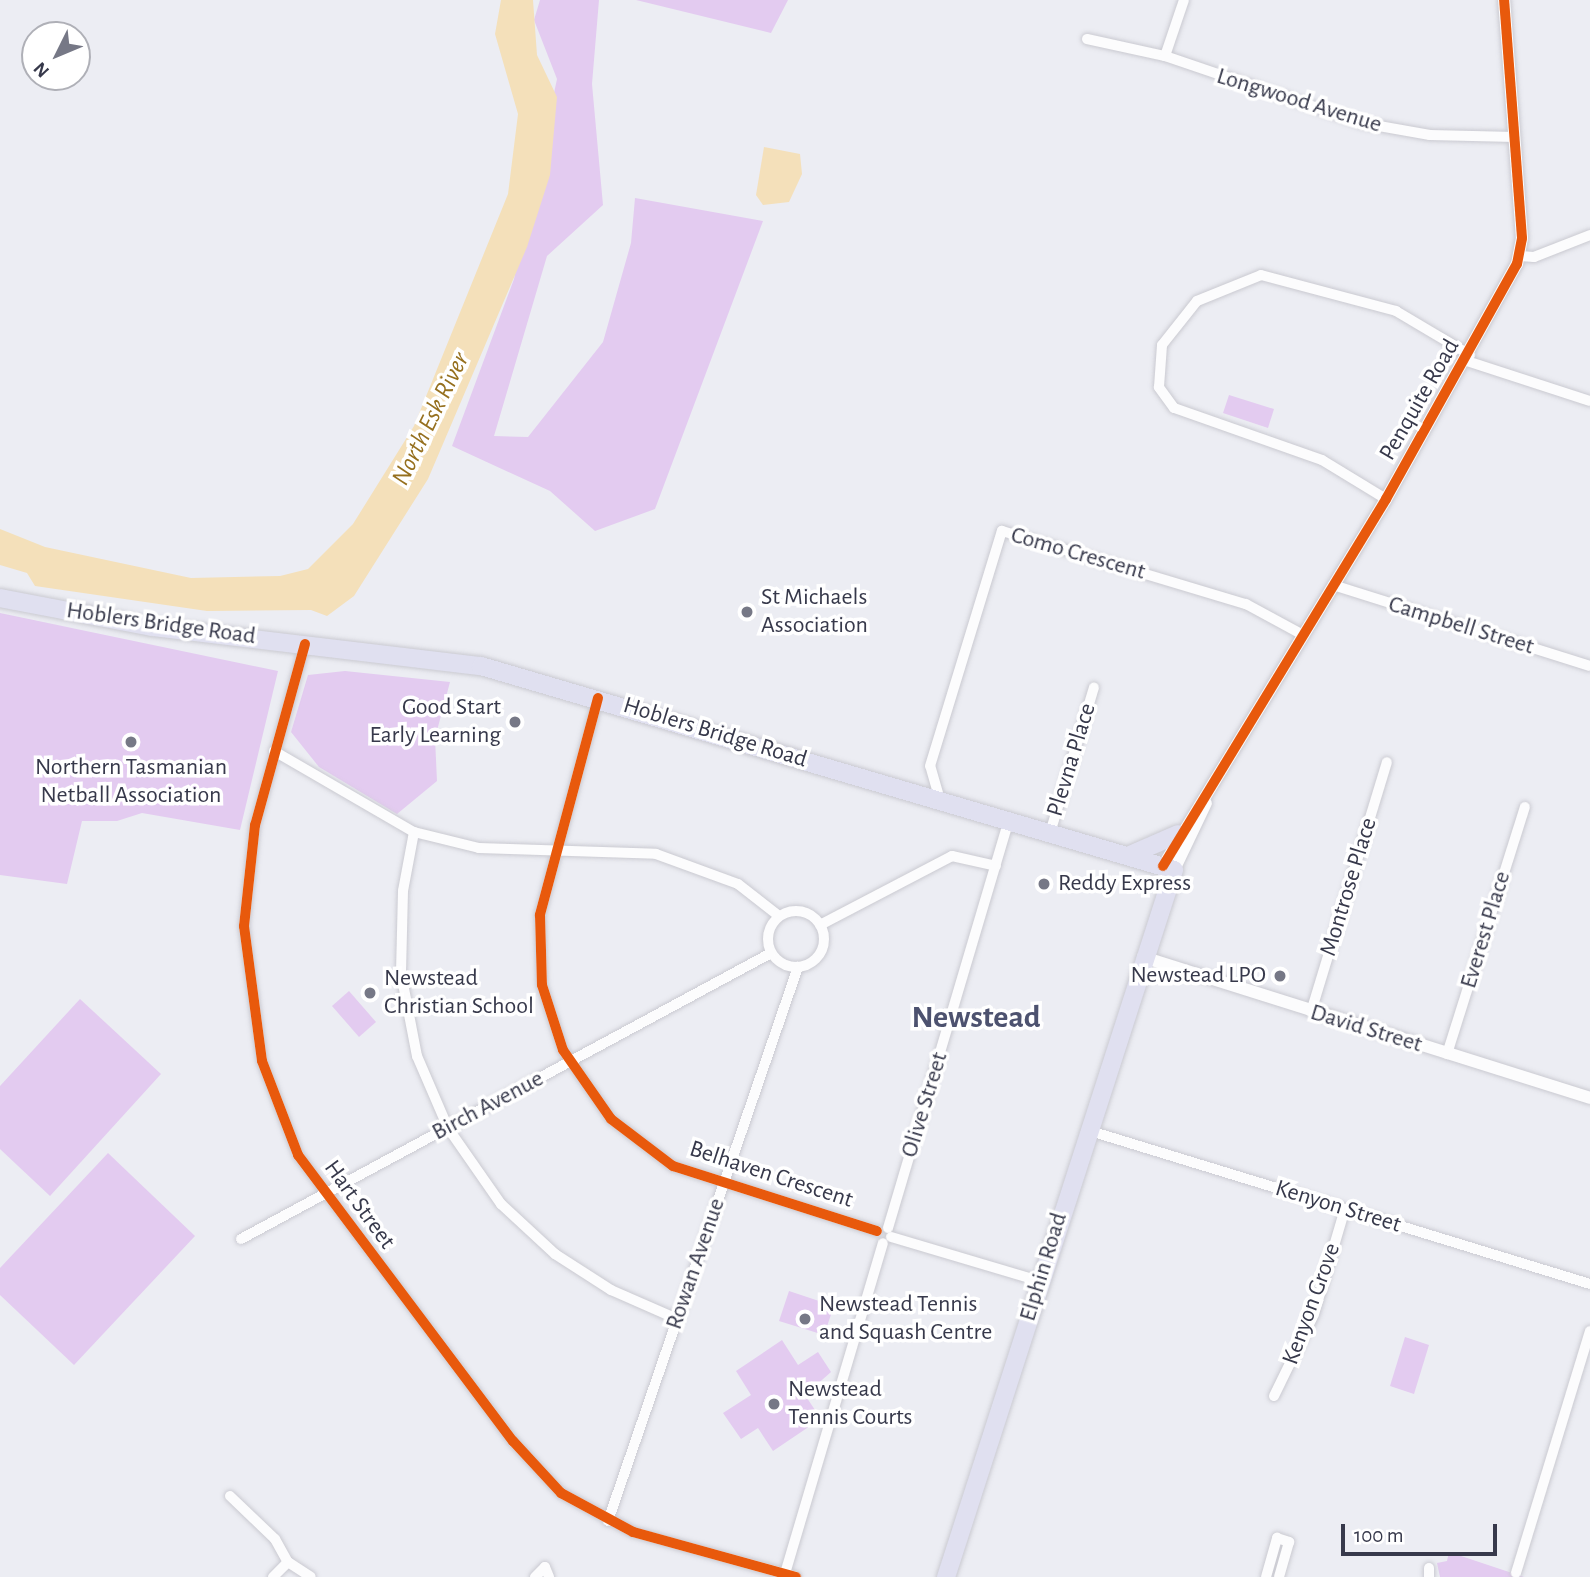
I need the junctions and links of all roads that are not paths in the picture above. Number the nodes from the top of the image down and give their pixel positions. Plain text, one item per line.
1 (1184, 0) edge
2 (1504, 0) edge
3 (1087, 39) dead end
4 (1165, 56) junction
5 (1515, 137) junction
6 (1590, 235) edge
7 (1520, 256) junction
8 (1469, 358) junction
9 (1590, 401) edge
10 (1386, 499) junction
11 (1333, 585) junction
12 (0, 598) edge
13 (1303, 635) junction
14 (305, 644) junction
15 (1590, 666) edge
16 (1094, 687) dead end
17 (598, 698) junction
18 (274, 751) junction
19 (1387, 762) dead end
20 (1216, 780) junction
21 (940, 800) junction
22 (1525, 807) dead end
23 (1009, 820) junction
24 (414, 832) junction
25 (1050, 832) junction
26 (1178, 834) junction
27 (554, 849) junction
28 (1126, 855) junction
29 (996, 866) junction
30 (1169, 868) junction
31 (779, 916) junction
32 (820, 925) junction
33 (771, 953) junction
34 (1143, 957) junction
35 (798, 967) junction
36 (1311, 1012) junction
37 (1447, 1054) junction
38 (570, 1063) junction
39 (1590, 1098) edge
40 (448, 1128) junction
41 (1087, 1130) junction
42 (723, 1187) junction
43 (323, 1195) junction
44 (1345, 1209) junction
45 (884, 1235) junction
46 (241, 1239) dead end
47 (1040, 1282) junction
48 (1590, 1284) edge
49 (677, 1319) junction
50 (1590, 1331) edge
51 (1274, 1396) dead end
52 (230, 1496) dead end
53 (608, 1521) junction
54 (288, 1562) junction
55 (1516, 1573) dead end
56 (788, 1576) edge
57 (273, 1577) edge
58 (311, 1577) edge
59 (536, 1577) edge
60 (550, 1577) edge
61 (946, 1577) edge
62 (1266, 1577) edge
63 (1279, 1577) edge

1 - 4 street
2 - 5 street, Penquite Road
3 - 4 street, Longwood Avenue
4 - 5 street, Longwood Avenue
5 - 7 street, Penquite Road
6 - 7 street
7 - 8 street, Penquite Road
8 - 9 street
8 - 10 street, Penquite Road
8 - 10 street
10 - 11 street, Penquite Road
11 - 13 street, Penquite Road
11 - 15 street, Campbell Street
12 - 14 highway, Hoblers Bridge Road
13 - 20 street, Penquite Road
13 - 21 street, Como Crescent
14 - 17 highway, Hoblers Bridge Road
14 - 18 street, Hart Street
16 - 25 street, Plevna Place
17 - 21 highway, Hoblers Bridge Road
17 - 27 street, Belhaven Crescent
18 - 24 street
18 - 43 street, Hart Street
19 - 36 street, Montrose Place
20 - 26 street, Penquite Road
20 - 30 street, Penquite Road
21 - 23 highway, Hoblers Bridge Road
22 - 37 street, Everest Place
23 - 25 highway, Hoblers Bridge Road
23 - 29 street, Olive Street
24 - 27 street
24 - 40 street
25 - 28 highway, Hoblers Bridge Road
26 - 28 highway
26 - 30 street, Penquite Road
27 - 31 street
27 - 38 street, Belhaven Crescent
28 - 30 highway, Hoblers Bridge Road
29 - 32 street
29 - 45 street, Olive Street
30 - 34 highway, Elphin Road
31 - 32 street
31 - 33 street
32 - 35 street
33 - 35 street
33 - 38 street, Birch Avenue
34 - 36 street, David Street
34 - 41 highway, Elphin Road
35 - 42 street, Rowan Avenue
36 - 37 street, David Street
37 - 39 street, David Street
38 - 40 street, Birch Avenue
38 - 42 street, Belhaven Crescent
40 - 43 street, Birch Avenue
40 - 49 street
41 - 44 street, Kenyon Street
41 - 47 highway, Elphin Road
42 - 45 street, Belhaven Crescent
42 - 49 street, Rowan Avenue
43 - 46 street, Birch Avenue
43 - 53 street, Hart Street
44 - 48 street, Kenyon Street
44 - 51 street, Kenyon Grove
45 - 47 street, Belhaven Crescent
45 - 56 street, Olive Street
47 - 61 highway, Elphin Road
49 - 53 street, Rowan Avenue
50 - 55 street
52 - 54 street
53 - 56 street, Hart Street
54 - 57 street
54 - 58 street
59 - 60 street
62 - 63 street

